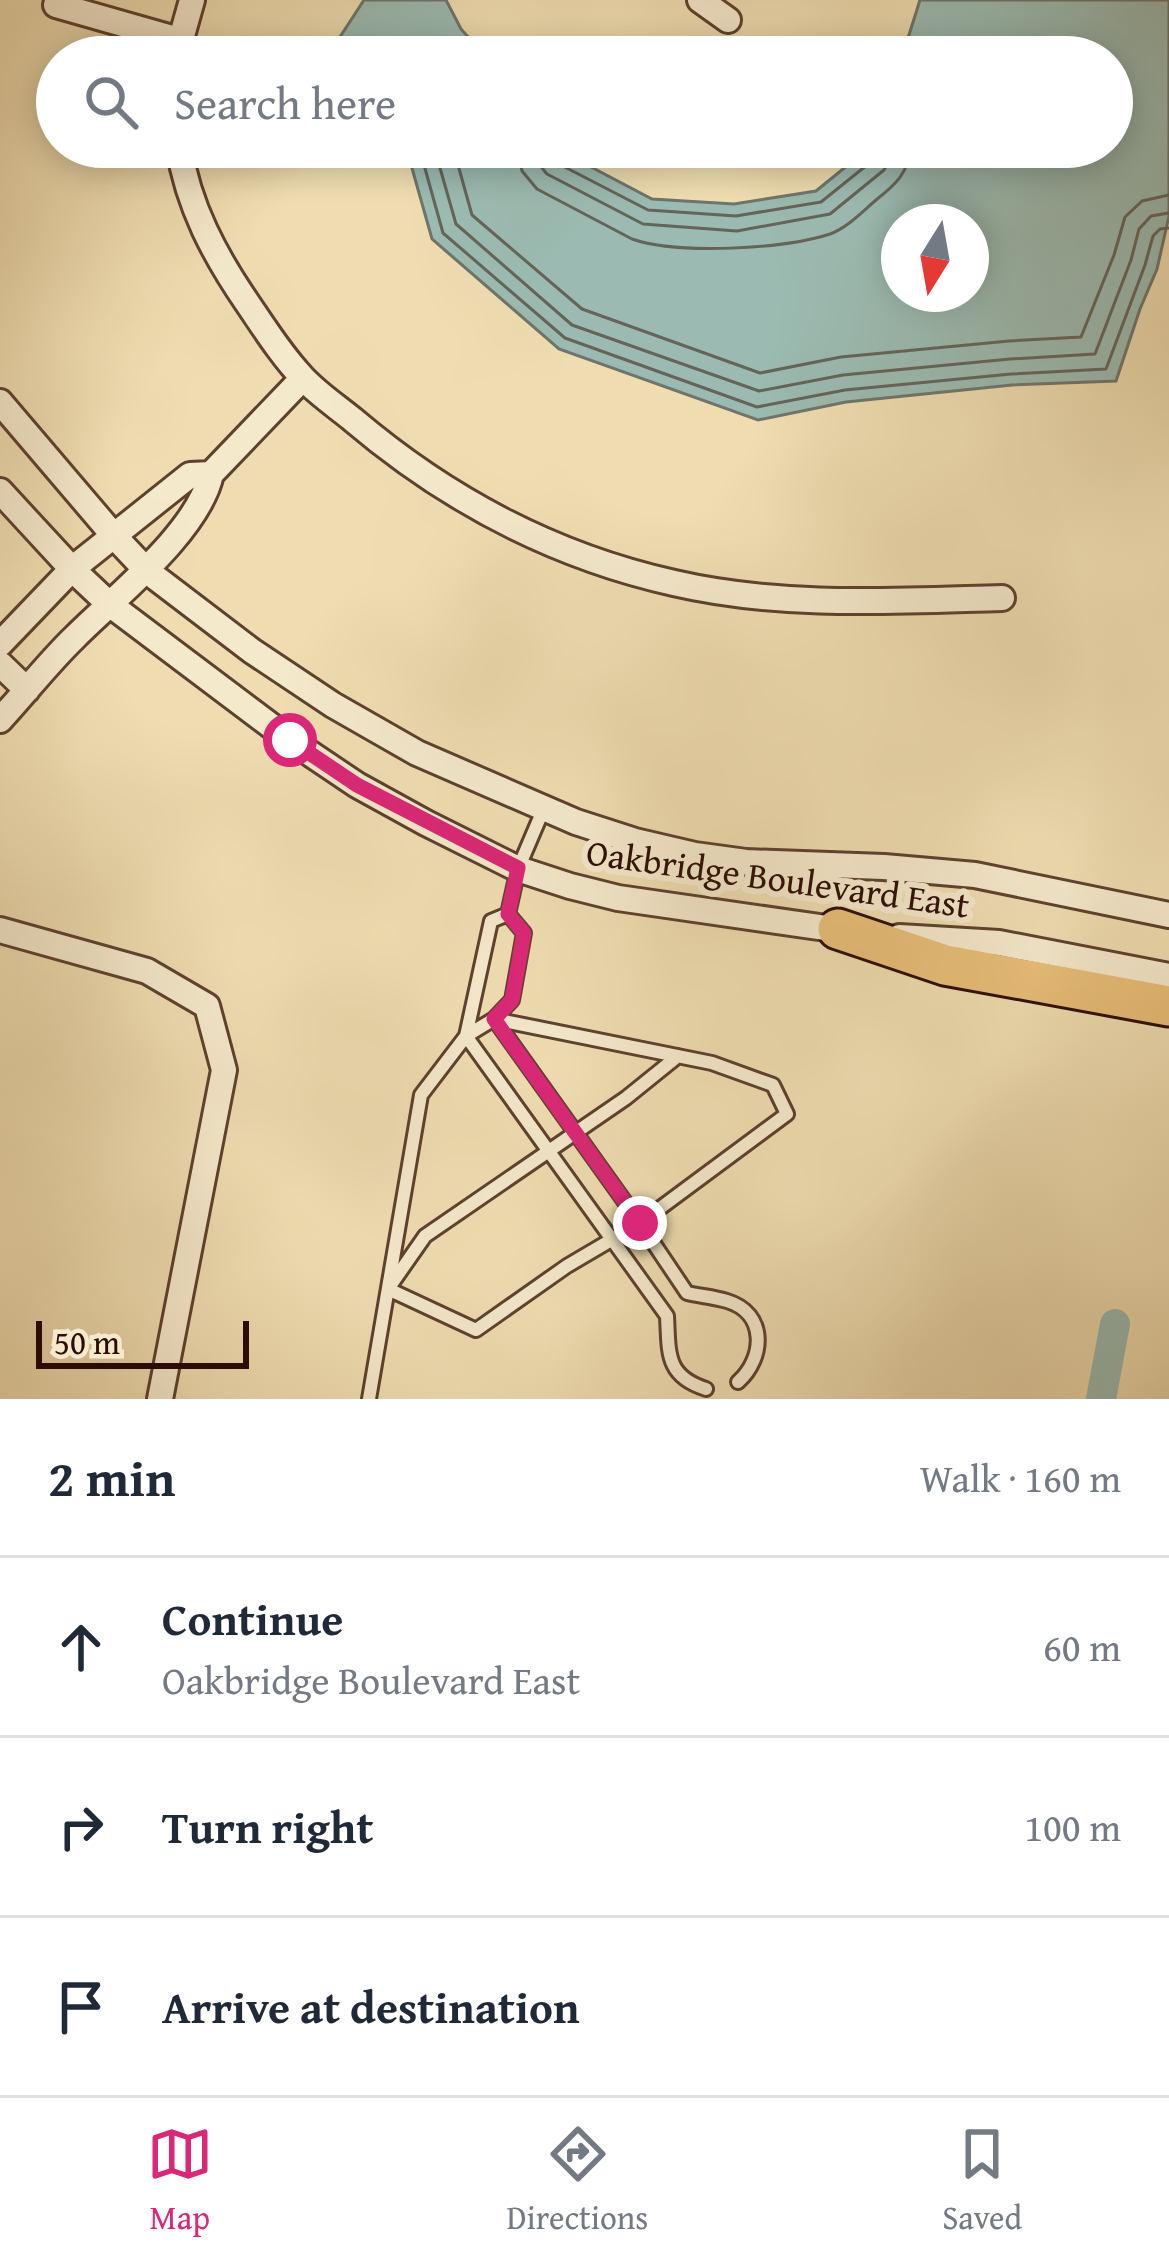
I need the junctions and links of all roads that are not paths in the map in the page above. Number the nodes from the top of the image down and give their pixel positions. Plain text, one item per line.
1 (192, 0) edge
2 (700, 0) edge
3 (56, 5) dead end
4 (728, 20) dead end
5 (144, 36) edge
6 (182, 36) edge
7 (182, 168) edge
8 (303, 378) junction
9 (0, 402) edge
10 (211, 474) junction
11 (0, 490) edge
12 (115, 537) junction
13 (72, 568) junction
14 (147, 571) junction
15 (1002, 598) dead end
16 (108, 603) junction
17 (0, 644) edge
18 (0, 664) edge
19 (27, 690) junction
20 (0, 720) edge
21 (544, 808) junction
22 (518, 868) junction
23 (508, 914) junction
24 (1169, 914) edge
25 (838, 929) junction
26 (0, 930) edge
27 (1169, 976) edge
28 (1169, 1006) edge
29 (494, 1019) junction
30 (466, 1036) junction
31 (678, 1056) junction
32 (574, 1131) junction
33 (549, 1151) junction
34 (640, 1223) junction
35 (613, 1240) junction
36 (388, 1289) junction
37 (738, 1382) dead end
38 (706, 1390) dead end
39 (160, 1399) edge
40 (369, 1399) edge

1 - 6 street
2 - 4 street
3 - 5 street
7 - 8 street
8 - 10 street
8 - 15 street
9 - 12 street, Oakbridge Boulevard East
10 - 12 street
10 - 14 street
11 - 13 street, Oakbridge Boulevard East
12 - 13 street
12 - 14 street, Oakbridge Boulevard East
13 - 16 street, Oakbridge Boulevard East
13 - 17 street
14 - 16 street
14 - 21 street, Oakbridge Boulevard East
16 - 19 street
16 - 22 street, Oakbridge Boulevard East
18 - 19 street
19 - 20 street
21 - 22 lane
21 - 24 street, Oakbridge Boulevard East
22 - 23 lane
22 - 25 street, Oakbridge Boulevard East
23 - 29 lane
23 - 30 lane
25 - 27 street, Oakbridge Boulevard East
25 - 28 main road
26 - 39 street
29 - 30 lane
29 - 31 lane
29 - 32 lane
30 - 33 lane
30 - 36 lane
31 - 32 lane
31 - 34 lane
32 - 33 lane
32 - 34 lane
33 - 35 lane
33 - 36 lane
34 - 35 lane
34 - 37 lane
35 - 36 lane
35 - 38 lane
36 - 40 lane

